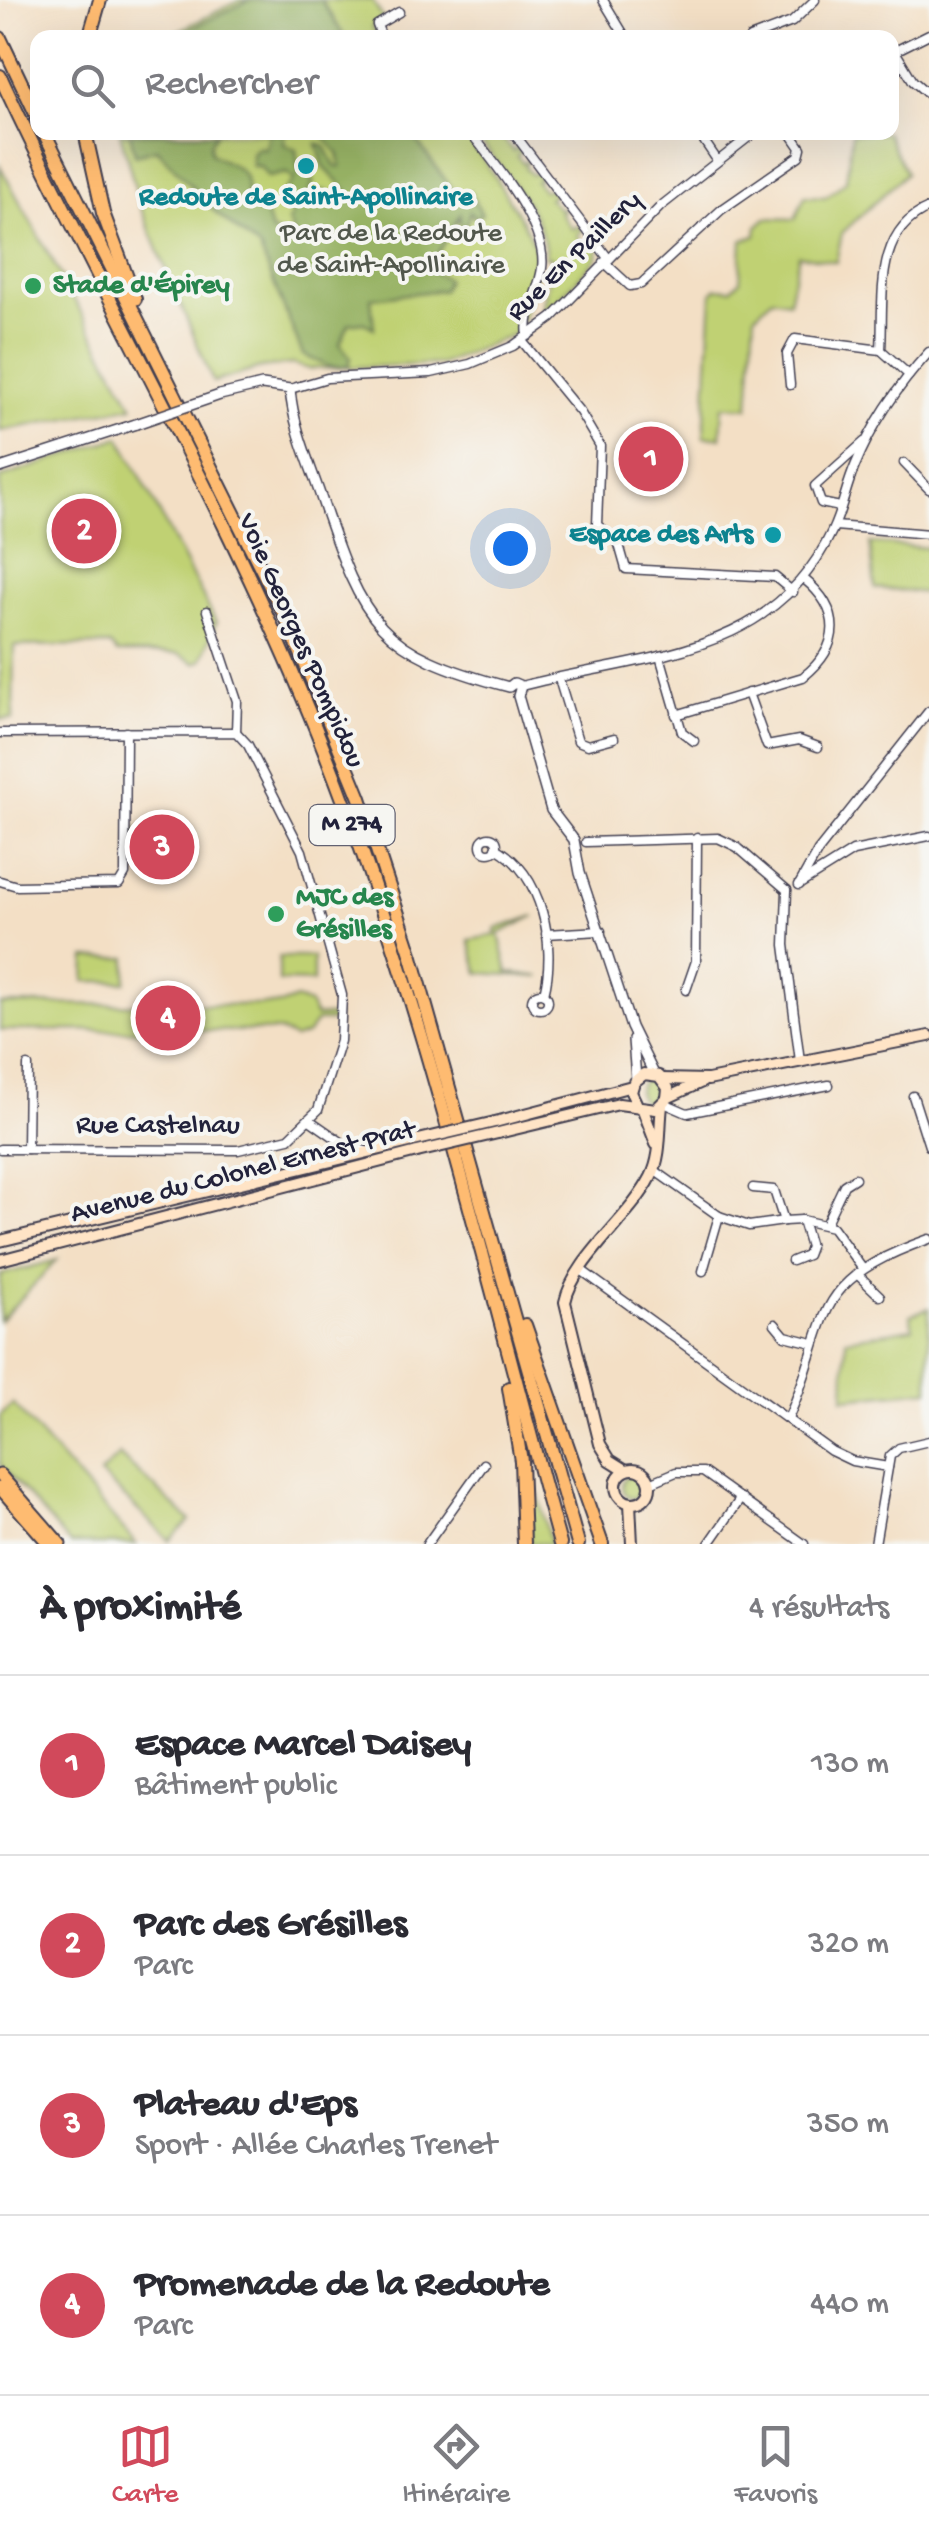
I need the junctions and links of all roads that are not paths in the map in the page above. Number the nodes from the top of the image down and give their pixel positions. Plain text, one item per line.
1 (100, 0) edge
2 (603, 0) edge
3 (815, 0) edge
4 (400, 12) dead end
5 (91, 30) edge
6 (379, 30) edge
7 (621, 30) edge
8 (771, 30) edge
9 (929, 34) edge
10 (0, 38) edge
11 (899, 49) edge
12 (899, 61) edge
13 (0, 80) edge
14 (929, 95) edge
15 (30, 101) edge
16 (30, 139) edge
17 (30, 140) edge
18 (48, 140) edge
19 (87, 140) edge
20 (476, 140) edge
21 (518, 140) edge
22 (704, 140) edge
23 (744, 140) edge
24 (796, 140) edge
25 (718, 160) junction
26 (929, 208) edge
27 (606, 260) junction
28 (525, 338) junction
29 (880, 350) junction
30 (929, 352) edge
31 (161, 367) junction
32 (908, 374) junction
33 (790, 385) dead end
34 (290, 389) junction
35 (867, 439) junction
36 (904, 462) dead end
37 (0, 468) edge
38 (929, 489) edge
39 (840, 507) junction
40 (834, 526) junction
41 (929, 534) edge
42 (804, 579) junction
43 (793, 592) junction
44 (207, 612) dead end
45 (660, 656) junction
46 (559, 680) junction
47 (520, 691) junction
48 (748, 693) junction
49 (929, 712) edge
50 (676, 715) junction
51 (126, 732) junction
52 (236, 732) junction
53 (0, 733) edge
54 (614, 738) dead end
55 (694, 741) dead end
56 (818, 746) dead end
57 (929, 836) edge
58 (697, 837) junction
59 (579, 844) junction
60 (496, 848) dead end
61 (1, 883) edge
62 (799, 885) junction
63 (787, 890) junction
64 (602, 931) junction
65 (546, 934) junction
66 (686, 990) dead end
67 (544, 994) dead end
68 (632, 1027) junction
69 (929, 1036) edge
70 (800, 1061) junction
71 (28, 1066) dead end
72 (658, 1076) junction
73 (708, 1080) junction
74 (634, 1083) junction
75 (829, 1085) dead end
76 (913, 1096) dead end
77 (664, 1102) junction
78 (641, 1108) junction
79 (311, 1121) junction
80 (496, 1127) junction
81 (927, 1132) edge
82 (929, 1146) edge
83 (416, 1147) junction
84 (0, 1149) edge
85 (28, 1149) junction
86 (370, 1151) junction
87 (658, 1155) junction
88 (654, 1170) junction
89 (855, 1178) dead end
90 (753, 1188) dead end
91 (719, 1216) junction
92 (802, 1220) junction
93 (784, 1221) junction
94 (826, 1223) junction
95 (929, 1239) edge
96 (0, 1240) edge
97 (493, 1240) junction
98 (0, 1260) edge
99 (792, 1261) dead end
100 (581, 1270) junction
101 (703, 1271) dead end
102 (859, 1271) junction
103 (880, 1296) dead end
104 (775, 1324) dead end
105 (500, 1327) junction
106 (813, 1343) junction
107 (788, 1420) junction
108 (929, 1441) edge
109 (484, 1464) dead end
110 (888, 1467) junction
111 (626, 1470) junction
112 (0, 1474) edge
113 (650, 1483) junction
114 (0, 1488) edge
115 (741, 1498) junction
116 (630, 1503) junction
117 (49, 1544) edge
118 (60, 1544) edge
119 (428, 1544) edge
120 (524, 1544) edge
121 (560, 1544) edge
122 (578, 1544) edge
123 (602, 1544) edge
124 (632, 1544) edge
125 (708, 1544) edge
126 (804, 1544) edge
127 (874, 1544) edge

1 - 5 highway
2 - 7 street
3 - 8 street
4 - 6 street
9 - 11 street
10 - 15 highway
12 - 14 street
13 - 16 highway, Voie Georges Pompidou / M 274
17 - 105 highway, Voie Georges Pompidou / M 274
18 - 31 highway, Voie Georges Pompidou / M 274
19 - 31 highway
20 - 28 street
21 - 27 street
22 - 25 street
23 - 25 street, Rue En Paillery
24 - 27 street
25 - 27 street, Rue En Paillery
26 - 29 street
27 - 28 street, Rue En Paillery
28 - 34 street, Rue En Paillery
28 - 43 street
29 - 32 street
29 - 33 street
30 - 32 street
31 - 97 highway, Voie Georges Pompidou / M 274
32 - 35 street
34 - 37 street, bridge
34 - 47 street
35 - 39 street
35 - 39 street
36 - 38 street
39 - 40 street
40 - 41 street
40 - 42 street
42 - 43 street
42 - 48 street
43 - 45 street
44 - 52 street
45 - 46 street
45 - 50 street
46 - 47 street
46 - 54 street
47 - 59 street
48 - 50 street
48 - 56 street
49 - 62 street
50 - 55 street
51 - 52 street
51 - 53 street
51 - 61 street
52 - 79 street
57 - 62 street
58 - 59 street
58 - 63 street
58 - 66 street
59 - 64 street
60 - 65 street
62 - 63 street
63 - 70 street
64 - 65 street
64 - 68 street
65 - 67 street
68 - 72 street
68 - 74 street
69 - 70 main road
70 - 73 main road
71 - 85 street
72 - 73 main road
72 - 74 main road
72 - 77 main road
73 - 77 main road
74 - 78 main road
74 - 80 main road
75 - 77 street
76 - 81 street
77 - 78 main road
77 - 87 main road
78 - 80 main road
78 - 87 main road
79 - 85 street, Rue Castelnau
79 - 86 street
80 - 83 main road, Avenue du Colonel Ernest Prat, bridge
81 - 82 street
83 - 86 main road, Avenue du Colonel Ernest Prat
83 - 98 main road, Avenue du Colonel Ernest Prat
84 - 85 street, Rue Castelnau
86 - 96 main road, Avenue du Colonel Ernest Prat
87 - 88 main road
88 - 91 street
88 - 100 main road
89 - 94 street
90 - 93 street
91 - 93 street
91 - 101 street
92 - 93 street
92 - 94 street
92 - 99 street
94 - 102 street
95 - 102 street
97 - 122 highway, Voie Georges Pompidou / M 274
97 - 123 highway
100 - 107 street
100 - 111 main road
102 - 103 street
102 - 106 street
104 - 106 street
105 - 120 highway
105 - 121 highway, Voie Georges Pompidou / M 274
106 - 107 street
107 - 110 street
108 - 110 street
109 - 119 street
110 - 127 street
111 - 113 main road
111 - 116 main road
112 - 118 main road
113 - 115 street
113 - 116 main road
114 - 117 main road
115 - 125 street
115 - 126 street
116 - 124 main road

